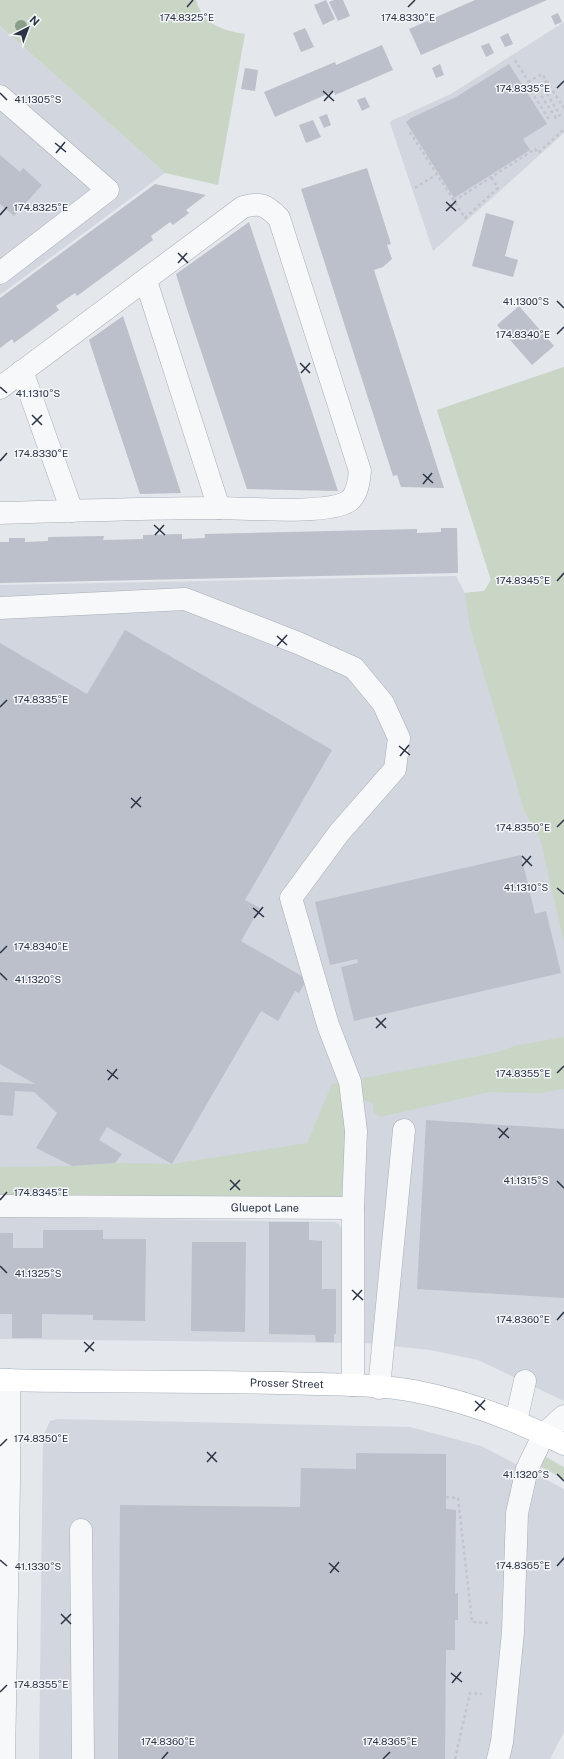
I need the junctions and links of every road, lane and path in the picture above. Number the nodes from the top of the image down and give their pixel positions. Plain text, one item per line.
1 (515, 60) dead end
2 (546, 81) junction
3 (528, 82) junction
4 (533, 89) junction
5 (0, 96) edge
6 (564, 108) edge
7 (550, 121) dead end
8 (564, 129) edge
9 (410, 132) dead end
10 (437, 174) junction
11 (491, 177) junction
12 (415, 188) dead end
13 (454, 201) junction
14 (0, 273) edge
15 (146, 281) junction
16 (22, 371) junction
17 (0, 388) edge
18 (219, 508) junction
19 (72, 511) junction
20 (0, 513) edge
21 (0, 608) edge
22 (404, 1130) dead end
23 (0, 1206) edge
24 (353, 1208) junction
25 (4, 1380) edge
26 (525, 1381) dead end
27 (353, 1385) junction
28 (379, 1388) junction
29 (564, 1416) edge
30 (516, 1421) junction
31 (544, 1434) junction
32 (564, 1444) edge
33 (446, 1497) dead end
34 (81, 1530) dead end
35 (513, 1624) junction
36 (3, 1669) edge
37 (507, 1694) junction
38 (3, 1699) edge
39 (4, 1759) edge
40 (83, 1759) edge
41 (455, 1759) edge
42 (498, 1759) edge

1 - 3 path
2 - 3 path
2 - 4 path
2 - 6 path
3 - 4 path
4 - 7 path
5 - 14 street
8 - 11 path
9 - 10 path
10 - 12 path
10 - 13 path
11 - 13 path
11 - 13 path
15 - 16 street
15 - 18 street
15 - 18 street
16 - 17 street
16 - 19 street
18 - 19 street
19 - 20 street
21 - 24 street
22 - 28 street
23 - 24 street, Gluepot Lane
24 - 27 street
25 - 27 main road, Prosser Street
25 - 36 street
26 - 30 street
27 - 28 main road, Prosser Street
28 - 30 main road, Prosser Street
29 - 31 street
30 - 31 main road, Prosser Street
31 - 32 main road, Prosser Street
31 - 35 street
33 - 35 path
34 - 40 street
35 - 37 street
36 - 38 street
37 - 41 path
37 - 42 street
38 - 39 street

